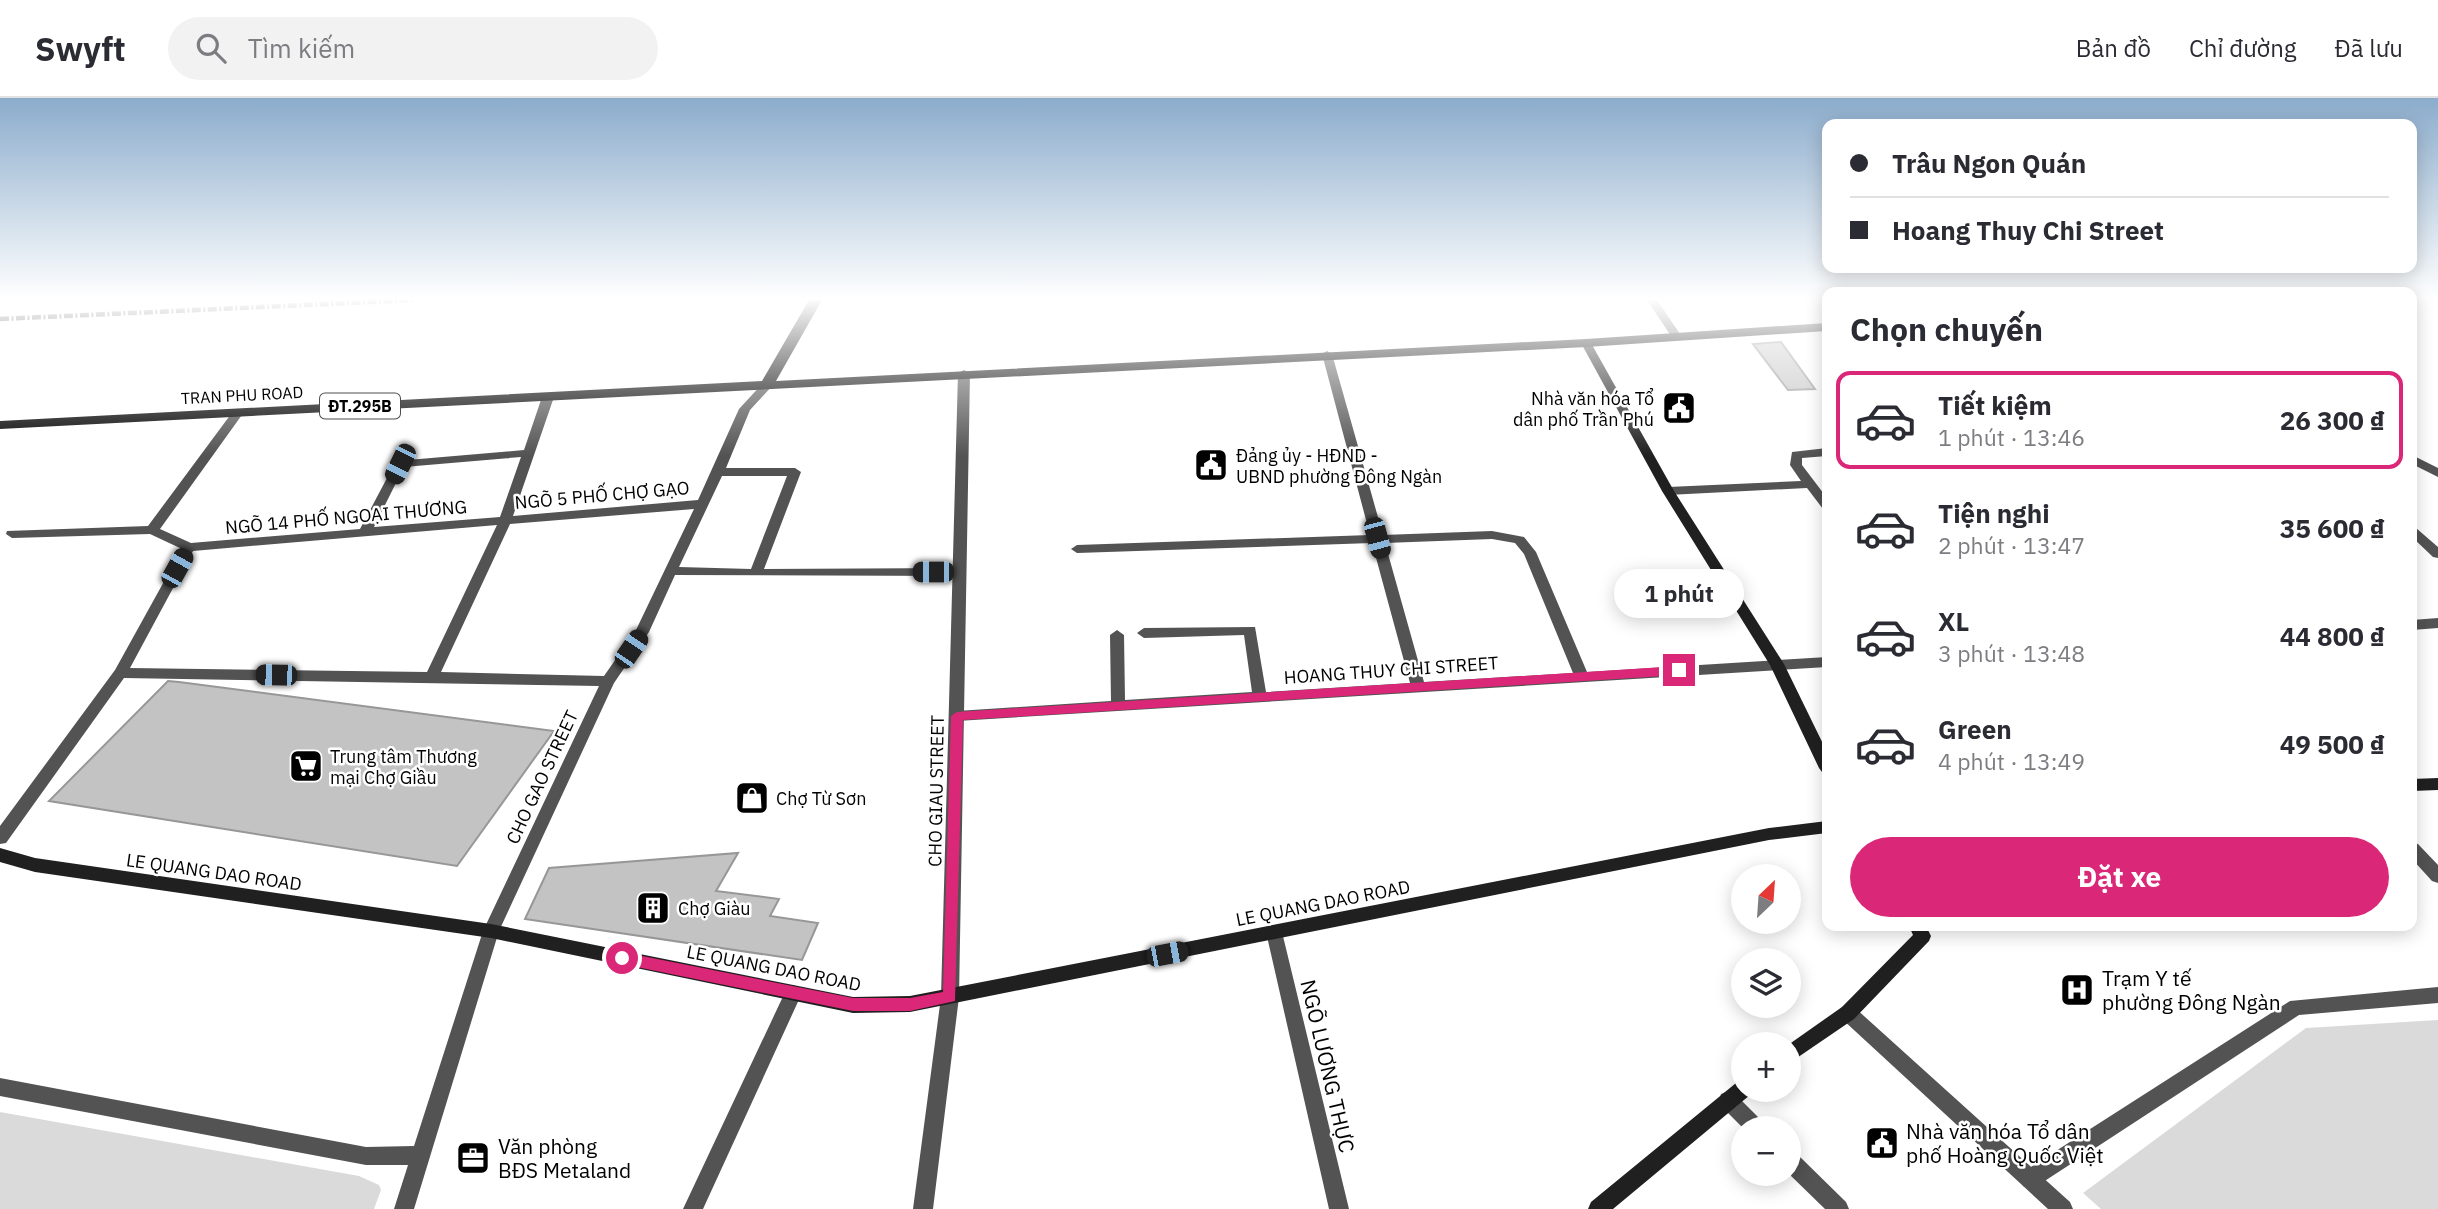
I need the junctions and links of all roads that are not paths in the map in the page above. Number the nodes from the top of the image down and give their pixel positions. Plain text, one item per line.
1 (789, 352) edge
2 (1378, 352) edge
3 (1591, 352) edge
4 (1327, 354) junction
5 (964, 373) junction
6 (767, 385) junction
7 (548, 397) junction
8 (238, 412) junction
9 (0, 425) edge
10 (1822, 452) edge
11 (526, 453) junction
12 (2417, 462) edge
13 (718, 472) junction
14 (2438, 473) edge
15 (1810, 484) junction
16 (1668, 491) junction
17 (1822, 500) edge
18 (702, 504) junction
19 (505, 521) junction
20 (152, 530) junction
21 (365, 532) junction
22 (12, 534) dead end
23 (2417, 535) edge
24 (1377, 538) junction
25 (189, 547) junction
26 (1077, 549) dead end
27 (2438, 554) edge
28 (670, 571) junction
29 (958, 572) junction
30 (756, 573) junction
31 (2438, 623) edge
32 (2417, 625) edge
33 (1144, 633) dead end
34 (1117, 635) dead end
35 (1822, 662) edge
36 (1777, 664) junction
37 (120, 673) junction
38 (432, 677) junction
39 (1582, 677) junction
40 (608, 681) junction
41 (1418, 687) junction
42 (1260, 697) junction
43 (1118, 706) junction
44 (957, 716) junction
45 (1822, 758) edge
46 (2438, 784) edge
47 (2417, 785) edge
48 (1822, 828) edge
49 (0, 838) edge
50 (2417, 854) edge
51 (0, 855) edge
52 (2438, 876) edge
53 (491, 931) junction
54 (1920, 931) edge
55 (1274, 932) junction
56 (793, 993) junction
57 (2438, 995) edge
58 (950, 997) junction
59 (1848, 1013) junction
60 (1801, 1047) edge
61 (0, 1087) edge
62 (1731, 1099) edge
63 (420, 1155) junction
64 (1801, 1172) edge
65 (2030, 1179) junction
66 (404, 1209) edge
67 (693, 1209) edge
68 (923, 1209) edge
69 (1339, 1209) edge
70 (1598, 1209) edge
71 (1839, 1209) edge
72 (2063, 1209) edge

1 - 6 main road
2 - 4 main road, TRAN PHU ROAD / ĐT.295B
3 - 16 main road
4 - 5 main road, TRAN PHU ROAD / ĐT.295B
4 - 24 street
5 - 6 main road, TRAN PHU ROAD / ĐT.295B
5 - 29 street, CHO GIAU STREET
6 - 7 main road, TRAN PHU ROAD / ĐT.295B
6 - 13 street, CHO GAO STREET
7 - 8 main road, TRAN PHU ROAD / ĐT.295B
7 - 11 street
8 - 9 main road, TRAN PHU ROAD / ĐT.295B
8 - 20 street
10 - 15 street
11 - 19 street
11 - 21 street
12 - 14 street
13 - 18 street, CHO GAO STREET
13 - 30 street
15 - 16 street
15 - 17 street
16 - 36 main road
18 - 19 street, NGÕ 5 PHỐ CHỢ GẠO
18 - 28 street, CHO GAO STREET
19 - 21 street, NGÕ 14 PHỐ NGOẠI THƯƠNG
19 - 38 street
20 - 22 street
20 - 25 street
21 - 25 street, NGÕ 14 PHỐ NGOẠI THƯƠNG
23 - 27 street
24 - 26 street
24 - 39 street
24 - 41 street
25 - 37 street
28 - 30 street
28 - 40 street, CHO GAO STREET
29 - 30 street
29 - 44 street, CHO GIAU STREET
31 - 32 street
33 - 42 street
34 - 43 street
35 - 36 street, HOANG THUY CHI STREET
36 - 39 street, HOANG THUY CHI STREET
36 - 45 main road
37 - 38 street
37 - 49 street
38 - 40 street
39 - 41 street, HOANG THUY CHI STREET
40 - 53 street, CHO GAO STREET
41 - 42 street, HOANG THUY CHI STREET
42 - 43 street, HOANG THUY CHI STREET
43 - 44 street, HOANG THUY CHI STREET
44 - 58 street, CHO GIAU STREET
46 - 47 main road
48 - 55 main road, LE QUANG DAO ROAD
50 - 52 street
51 - 53 main road, LE QUANG DAO ROAD
53 - 56 main road, LE QUANG DAO ROAD
53 - 63 street, CHO GAO STREET
54 - 59 main road
55 - 58 main road, LE QUANG DAO ROAD
55 - 69 street, NGÕ LƯƠNG THỰC
56 - 58 main road, LE QUANG DAO ROAD
56 - 67 street
57 - 65 street
58 - 68 street, CHO GIAU STREET
59 - 60 main road
59 - 65 street
61 - 63 street
62 - 70 main road
63 - 66 street, CHO GAO STREET
64 - 71 street
65 - 72 street

